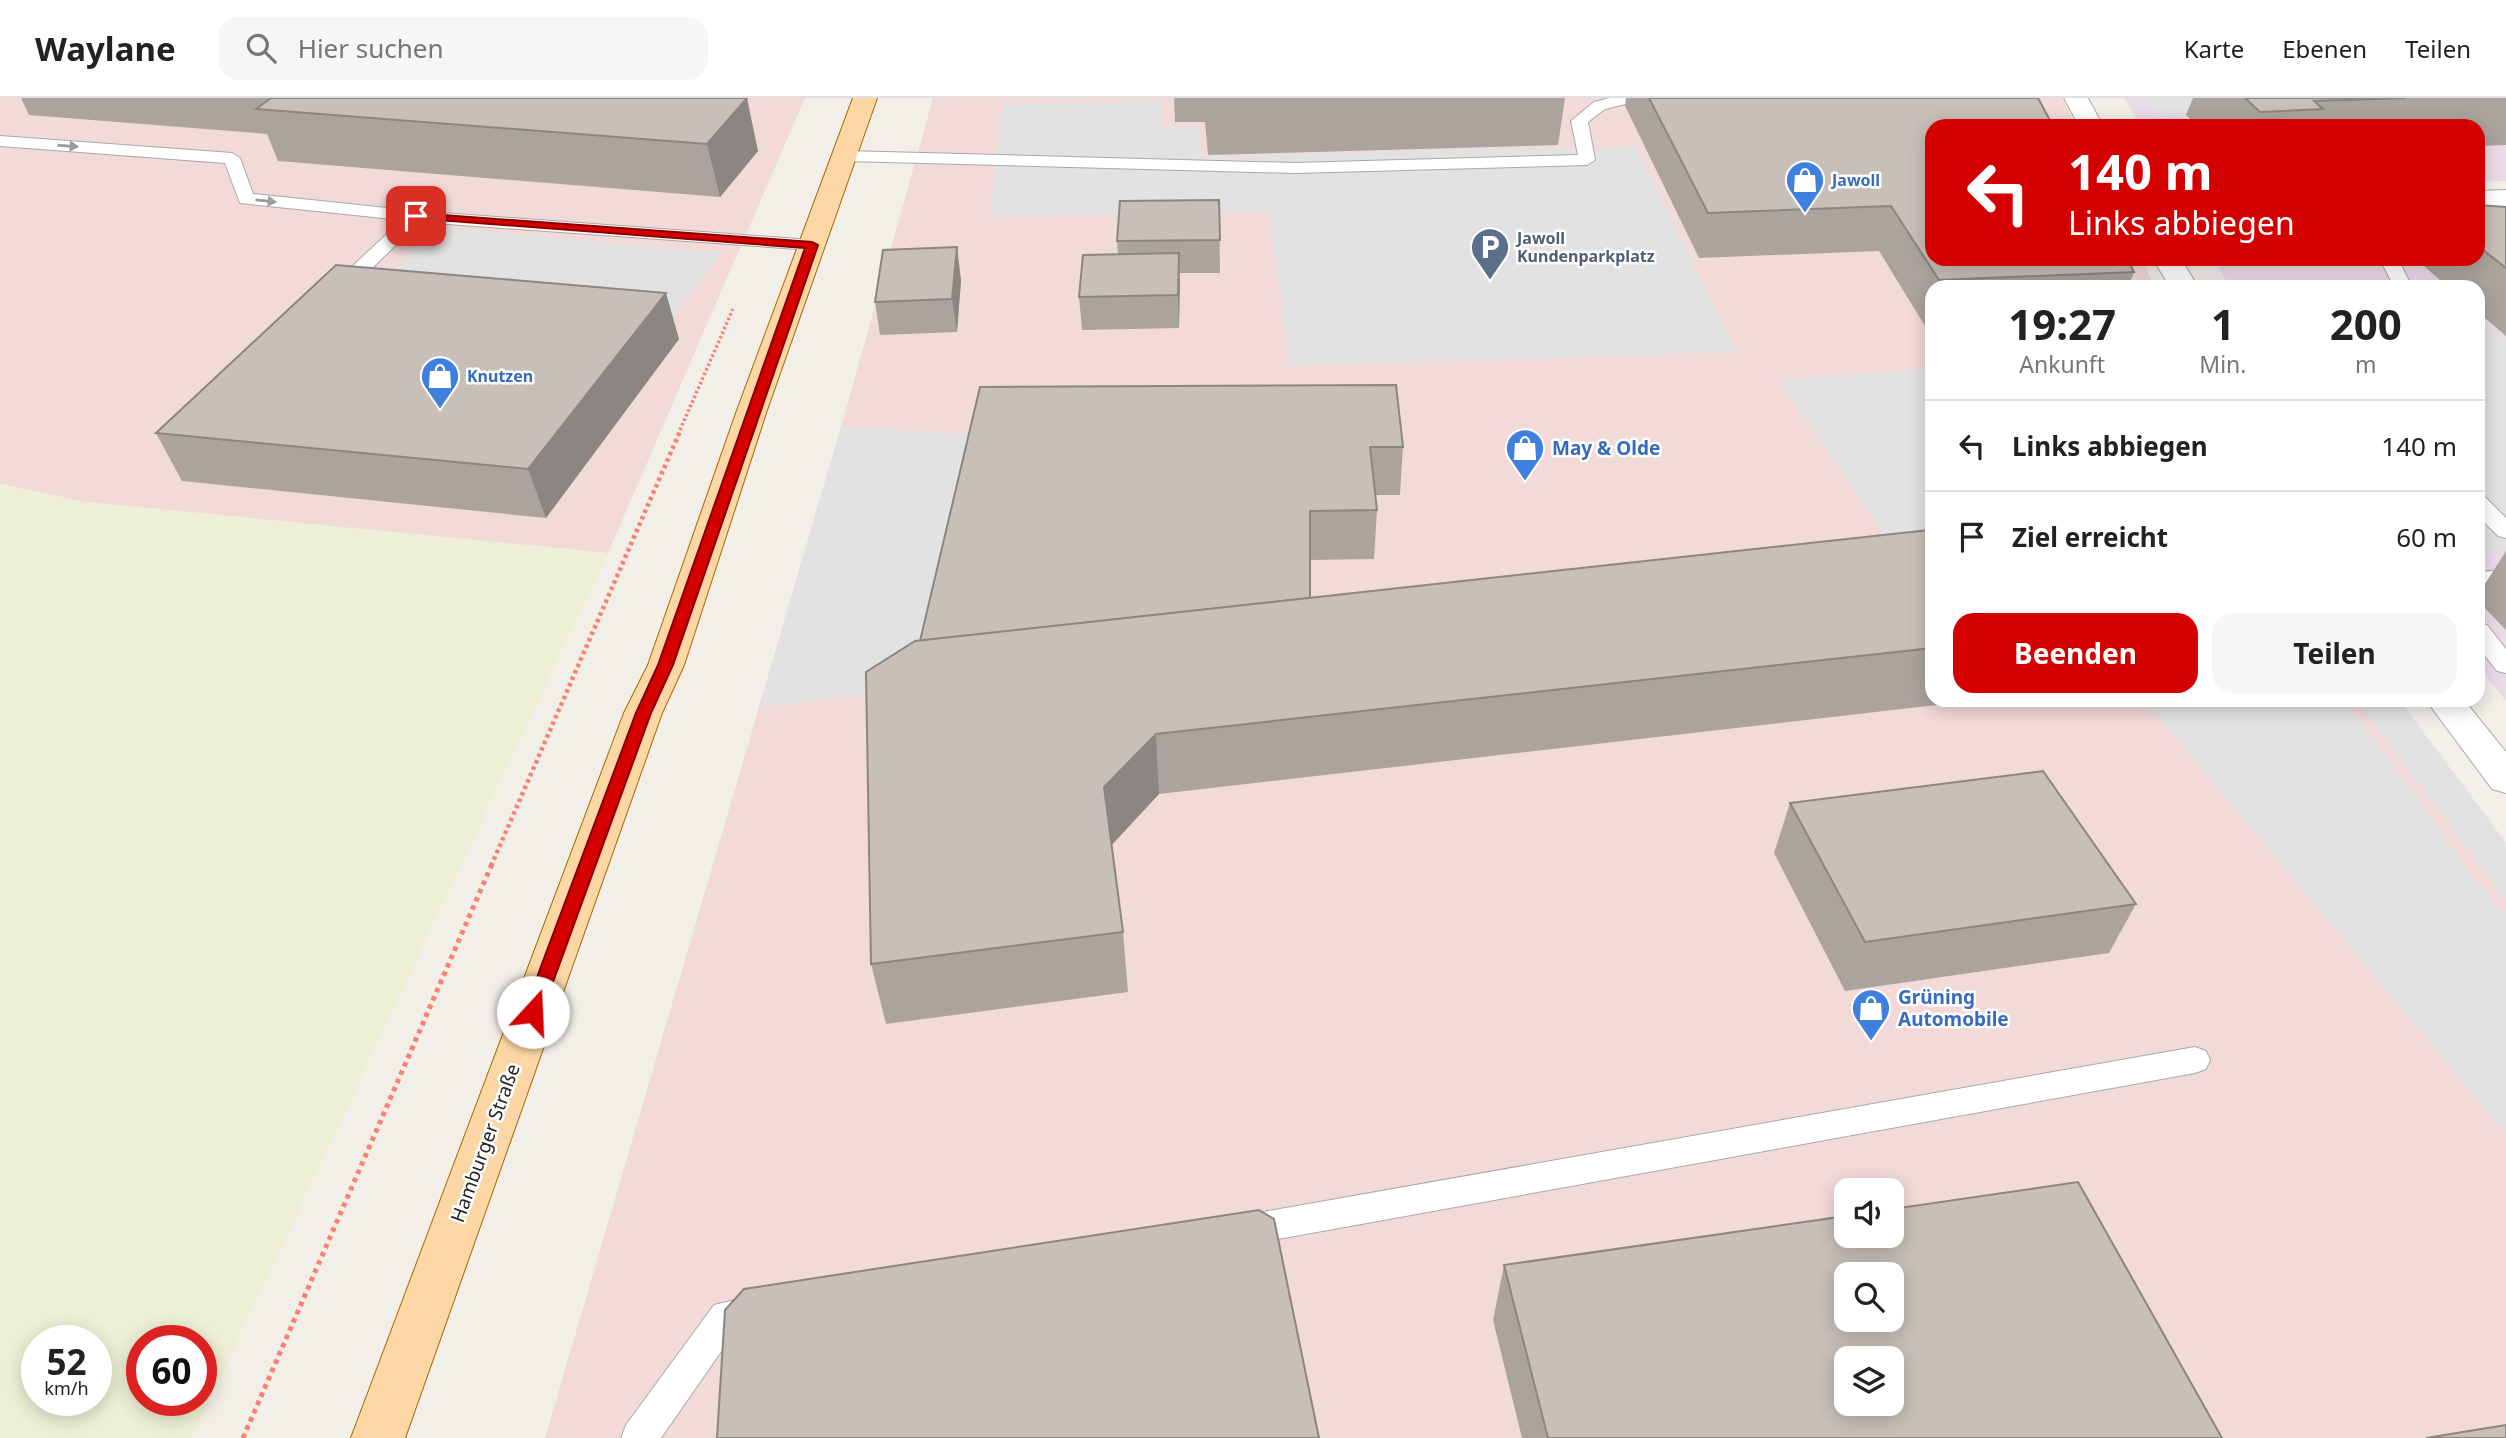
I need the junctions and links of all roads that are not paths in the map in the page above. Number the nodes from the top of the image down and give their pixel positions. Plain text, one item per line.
1 (866, 98) edge
2 (1631, 98) edge
3 (2076, 98) edge
4 (2087, 119) edge
5 (0, 141) edge
6 (846, 156) junction
7 (2506, 198) edge
8 (2485, 199) edge
9 (416, 216) junction
10 (812, 245) junction
11 (320, 308) edge
12 (2485, 510) edge
13 (2506, 531) edge
14 (2506, 577) edge
15 (2485, 578) edge
16 (2485, 640) edge
17 (2506, 665) edge
18 (2449, 707) edge
19 (2506, 779) edge
20 (2195, 1060) dead end
21 (1208, 1237) edge
22 (793, 1306) edge
23 (377, 1438) edge
24 (639, 1438) edge

1 - 6 main road, Hamburger Straße
2 - 6 lane
3 - 4 street
5 -> 9 lane
6 - 10 main road, Hamburger Straße
7 - 8 street
9 - 10 lane
9 - 11 lane
10 - 23 main road, Hamburger Straße
12 - 13 lane
14 - 15 lane
16 - 17 lane
18 - 19 street
20 - 21 lane
22 - 24 lane

